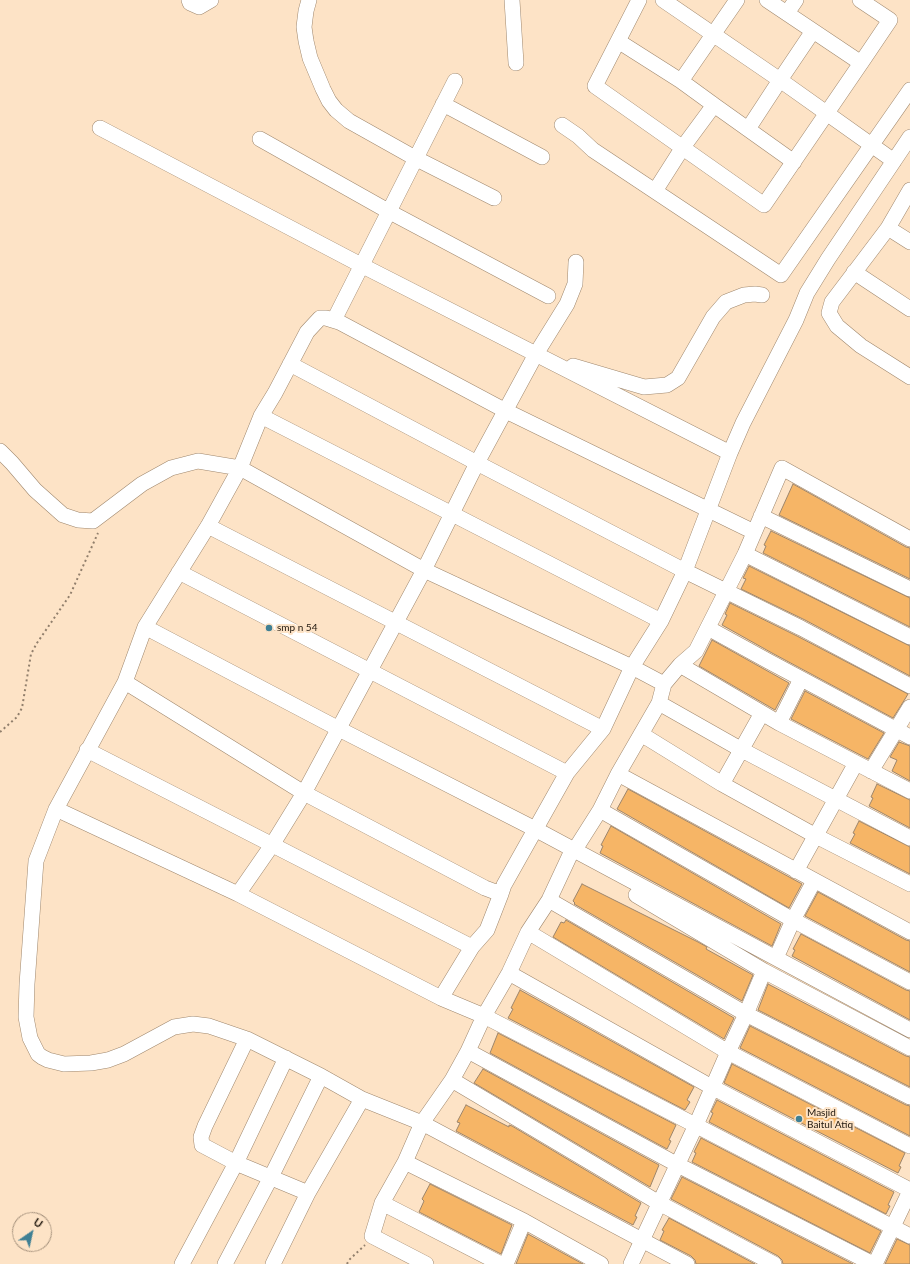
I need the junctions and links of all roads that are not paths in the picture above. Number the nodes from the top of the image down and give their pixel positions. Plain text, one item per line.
1 (189, 0) edge
2 (212, 0) edge
3 (309, 0) edge
4 (512, 0) edge
5 (638, 0) edge
6 (663, 0) edge
7 (737, 0) edge
8 (767, 0) edge
9 (796, 0) edge
10 (860, 0) edge
11 (787, 13) junction
12 (813, 31) junction
13 (714, 34) junction
14 (618, 41) junction
15 (516, 63) dead end
16 (861, 63) junction
17 (780, 80) junction
18 (455, 81) dead end
19 (681, 81) junction
20 (910, 90) edge
21 (443, 104) junction
22 (714, 105) junction
23 (827, 114) junction
24 (562, 124) dead end
25 (100, 128) dead end
26 (748, 129) junction
27 (910, 137) edge
28 (260, 139) dead end
29 (872, 146) junction
30 (683, 147) junction
31 (542, 157) dead end
32 (415, 158) junction
33 (894, 160) junction
34 (794, 162) junction
35 (910, 190) edge
36 (655, 191) junction
37 (494, 198) dead end
38 (388, 211) junction
39 (888, 228) junction
40 (910, 242) edge
41 (576, 262) dead end
42 (361, 265) junction
43 (854, 272) junction
44 (762, 295) dead end
45 (548, 296) dead end
46 (910, 309) edge
47 (334, 320) junction
48 (536, 354) junction
49 (290, 364) junction
50 (555, 365) junction
51 (910, 376) edge
52 (506, 411) junction
53 (261, 416) junction
54 (0, 451) edge
55 (730, 453) junction
56 (477, 463) junction
57 (240, 468) junction
58 (709, 510) junction
59 (452, 515) junction
60 (761, 516) junction
61 (208, 526) junction
62 (754, 532) junction
63 (910, 538) edge
64 (745, 554) junction
65 (424, 570) junction
66 (685, 571) junction
67 (179, 572) junction
68 (910, 589) edge
69 (727, 591) junction
70 (661, 621) junction
71 (396, 622) junction
72 (145, 627) junction
73 (708, 628) junction
74 (910, 637) edge
75 (680, 665) junction
76 (632, 667) junction
77 (370, 672) junction
78 (801, 678) junction
79 (125, 682) junction
80 (664, 684) junction
81 (910, 686) edge
82 (659, 703) junction
83 (910, 707) edge
84 (762, 713) junction
85 (780, 723) junction
86 (603, 729) junction
87 (339, 730) junction
88 (896, 730) junction
89 (641, 734) junction
90 (910, 737) edge
91 (87, 750) junction
92 (742, 750) junction
93 (856, 763) junction
94 (871, 771) junction
95 (567, 773) junction
96 (618, 774) junction
97 (722, 784) junction
98 (910, 791) edge
99 (304, 793) junction
100 (836, 800) junction
101 (56, 808) junction
102 (600, 810) junction
103 (535, 829) junction
104 (816, 836) junction
105 (910, 838) edge
106 (272, 845) junction
107 (572, 853) junction
108 (796, 871) junction
109 (814, 881) junction
110 (910, 884) edge
111 (238, 894) junction
112 (502, 894) junction
113 (549, 900) junction
114 (794, 920) junction
115 (528, 932) junction
116 (910, 932) edge
117 (472, 947) junction
118 (776, 958) junction
119 (764, 971) junction
120 (509, 973) junction
121 (910, 982) edge
122 (441, 998) junction
123 (746, 1014) junction
124 (484, 1016) junction
125 (910, 1030) edge
126 (247, 1039) junction
127 (910, 1048) edge
128 (468, 1051) junction
129 (728, 1052) junction
130 (286, 1058) junction
131 (321, 1076) junction
132 (452, 1080) junction
133 (713, 1087) junction
134 (910, 1097) edge
135 (362, 1099) junction
136 (422, 1123) junction
137 (696, 1125) junction
138 (910, 1146) edge
139 (405, 1162) junction
140 (236, 1163) junction
141 (678, 1165) junction
142 (271, 1177) junction
143 (910, 1191) edge
144 (308, 1193) junction
145 (382, 1203) junction
146 (659, 1203) junction
147 (524, 1221) junction
148 (893, 1227) junction
149 (910, 1236) edge
150 (642, 1240) junction
151 (182, 1264) edge
152 (225, 1264) edge
153 (273, 1264) edge
154 (426, 1264) edge
155 (500, 1264) edge
156 (506, 1264) edge
157 (601, 1264) edge
158 (631, 1264) edge
159 (687, 1264) edge
160 (774, 1264) edge
161 (874, 1264) edge

1 - 2 street
3 - 32 street
4 - 15 street
5 - 14 street
6 - 13 street
7 - 13 street
8 - 11 street
9 - 11 street
10 - 16 street
11 - 12 street
12 - 16 street
12 - 17 street
13 - 17 street
13 - 19 street
14 - 19 street
14 - 30 street
16 - 23 street
17 - 23 street
17 - 26 street
18 - 21 street
19 - 22 street
20 - 29 street
21 - 31 street
21 - 32 street
22 - 26 street
22 - 30 street
23 - 29 street
23 - 34 street
24 - 36 street
25 - 42 street
26 - 34 street
27 - 33 street
28 - 38 street
29 - 33 street
29 - 36 street
30 - 34 street
30 - 36 street
32 - 37 street
32 - 38 street
33 - 55 street
35 - 39 street
38 - 42 street
38 - 45 street
39 - 40 street
39 - 43 street
41 - 48 street
42 - 47 street
42 - 48 street
43 - 46 street
43 - 51 street
44 - 50 street
47 - 49 street
47 - 52 street
48 - 50 street
48 - 52 street
49 - 53 street
49 - 56 street
50 - 55 street
52 - 56 street
52 - 58 street
53 - 57 street
53 - 59 street
54 - 57 street
55 - 58 street
56 - 59 street
56 - 66 street
57 - 61 street
57 - 65 street
58 - 62 street
58 - 66 street
59 - 65 street
59 - 70 street
60 - 62 street
60 - 63 street
60 - 68 street
61 - 67 street
61 - 71 street
62 - 64 street
64 - 69 street
64 - 74 street
65 - 71 street
65 - 76 street
66 - 69 street
66 - 70 street
67 - 72 street
67 - 77 street
69 - 73 street
69 - 81 street
70 - 76 street
71 - 77 street
71 - 86 street
72 - 79 street
72 - 87 street
73 - 75 street
73 - 78 street
75 - 80 street
75 - 84 street
76 - 80 street
76 - 86 street
77 - 87 street
77 - 95 street
78 - 85 street
78 - 88 street
79 - 91 street
79 - 99 street
80 - 82 street
82 - 89 street
82 - 92 street
83 - 88 street
84 - 85 street
84 - 92 street
85 - 93 street
86 - 95 street
87 - 99 street
87 - 103 street
88 - 90 street
88 - 94 street
89 - 96 street
89 - 97 street
91 - 101 street
91 - 106 street
92 - 97 street
92 - 100 street
93 - 94 street
93 - 100 street
94 - 98 street
95 - 103 street
96 - 102 street
96 - 108 street
97 - 104 street
99 - 106 street
99 - 112 street
100 - 104 street
100 - 105 street
101 - 111 street
101 - 126 street
102 - 107 street
102 - 114 street
103 - 107 street
103 - 112 street
104 - 108 street
104 - 110 street
106 - 111 street
106 - 117 street
107 - 113 street
107 - 118 street
107 - 119 street
108 - 109 street
109 - 114 street
109 - 116 street
111 - 122 street
112 - 117 street
113 - 115 street
113 - 123 street
114 - 118 street
114 - 121 street
115 - 120 street
115 - 129 street
117 - 122 street
118 - 125 street
119 - 123 street
119 - 127 street
120 - 124 street
120 - 133 street
122 - 124 street
123 - 129 street
123 - 134 street
124 - 128 street
124 - 137 street
126 - 130 street
126 - 140 street
128 - 132 street
128 - 141 street
129 - 133 street
129 - 138 street
130 - 131 street
130 - 140 street
131 - 135 street
131 - 142 street
132 - 136 street
132 - 146 street
133 - 137 street
133 - 143 street
135 - 136 street
135 - 144 street
136 - 139 street
136 - 150 street
137 - 141 street
137 - 148 street
139 - 145 street
139 - 147 street
140 - 142 street
140 - 151 street
141 - 146 street
141 - 161 street
142 - 144 street
142 - 152 street
143 - 148 street
144 - 153 street
145 - 154 street
145 - 155 street
146 - 150 street
146 - 160 street
147 - 156 street
147 - 157 street
148 - 149 street
148 - 161 street
150 - 158 street
150 - 159 street

